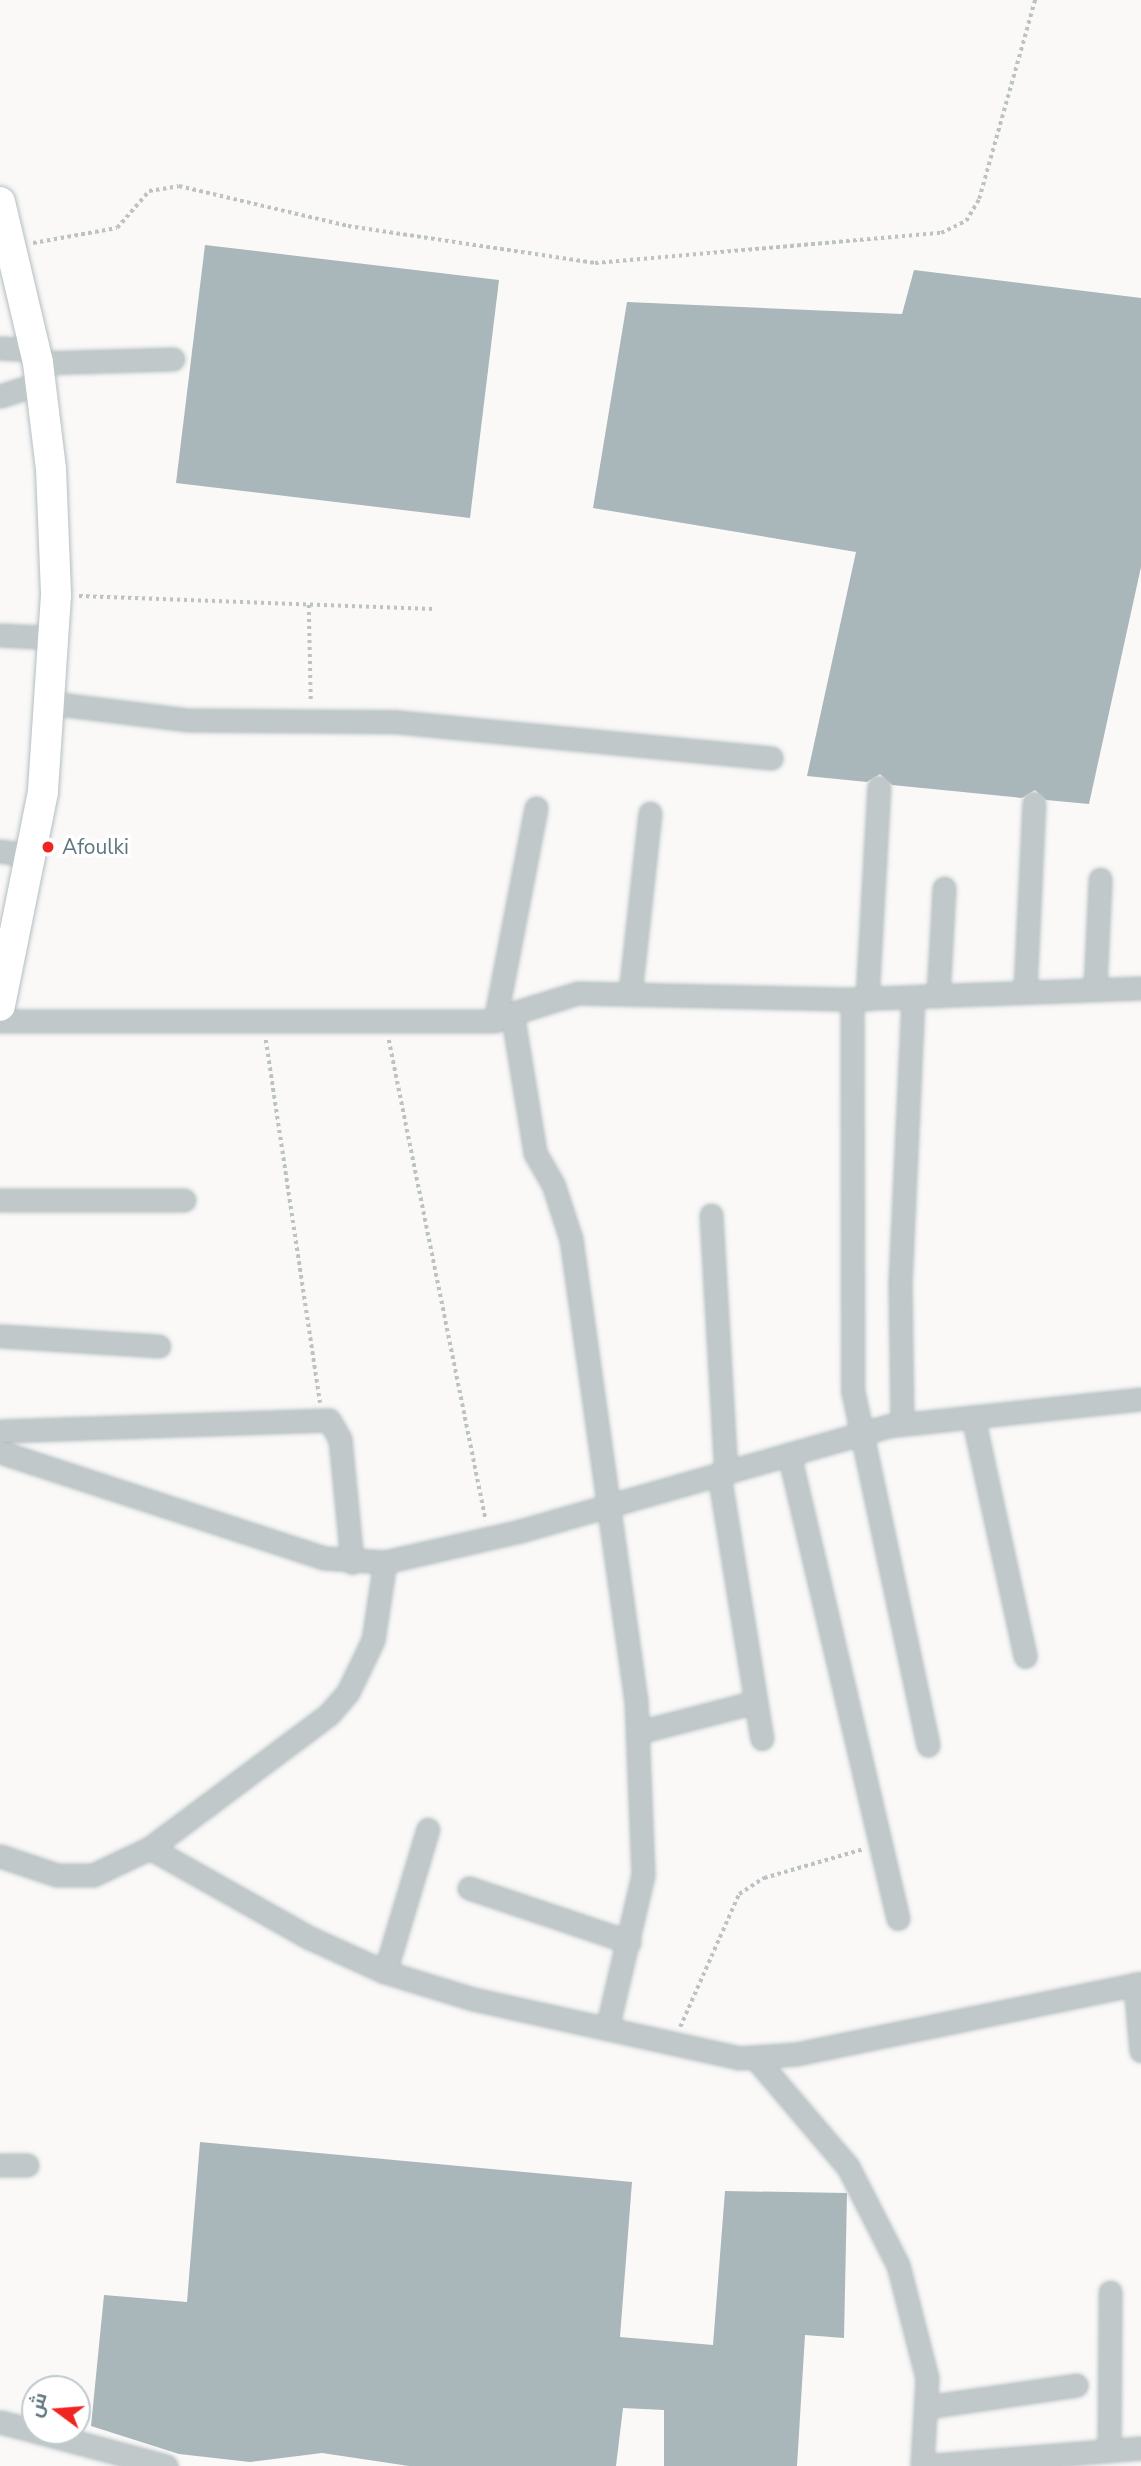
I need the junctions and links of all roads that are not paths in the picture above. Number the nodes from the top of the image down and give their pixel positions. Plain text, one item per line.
1 (0, 202) edge
2 (6, 251) edge
3 (173, 359) dead end
4 (16, 369) edge
5 (0, 635) edge
6 (39, 637) junction
7 (50, 702) junction
8 (771, 758) dead end
9 (879, 788) dead end
10 (1034, 803) dead end
11 (536, 808) dead end
12 (650, 813) dead end
13 (9, 853) edge
14 (1100, 878) dead end
15 (944, 888) dead end
16 (0, 947) edge
17 (1095, 987) junction
18 (1141, 988) edge
19 (1026, 991) junction
20 (630, 993) junction
21 (938, 996) junction
22 (913, 997) junction
23 (860, 999) junction
24 (0, 1006) edge
25 (504, 1019) junction
26 (0, 1021) edge
27 (0, 1200) edge
28 (184, 1200) dead end
29 (711, 1214) dead end
30 (0, 1336) edge
31 (159, 1346) dead end
32 (1141, 1399) edge
33 (973, 1417) junction
34 (902, 1424) junction
35 (0, 1431) edge
36 (862, 1433) junction
37 (0, 1452) edge
38 (789, 1454) junction
39 (722, 1473) junction
40 (610, 1505) junction
41 (352, 1562) junction
42 (385, 1562) junction
43 (1025, 1656) dead end
44 (755, 1702) junction
45 (639, 1732) junction
46 (762, 1739) dead end
47 (928, 1745) dead end
48 (428, 1829) dead end
49 (150, 1848) junction
50 (0, 1856) edge
51 (469, 1888) dead end
52 (898, 1918) dead end
53 (629, 1942) junction
54 (385, 1972) junction
55 (1138, 1983) edge
56 (607, 2029) junction
57 (1141, 2051) edge
58 (757, 2060) junction
59 (0, 2165) edge
60 (27, 2165) dead end
61 (1110, 2292) dead end
62 (1076, 2385) dead end
63 (926, 2407) junction
64 (0, 2422) edge
65 (21, 2427) edge
66 (87, 2445) edge
67 (1141, 2448) edge
68 (1109, 2450) junction
69 (969, 2463) edge
70 (166, 2466) edge

1 - 2 main road
2 - 4 main road
3 - 4 street
4 - 6 main road
4 - 7 main road
5 - 6 street
6 - 13 main road
7 - 8 street
7 - 24 main road
9 - 23 street
10 - 19 street
11 - 25 street
12 - 20 street
13 - 16 main road
14 - 17 street
15 - 21 street
17 - 18 street
17 - 19 street
19 - 21 street
20 - 23 street
20 - 25 street
21 - 22 street
22 - 23 street
22 - 34 street
23 - 36 street
25 - 26 street
25 - 40 street
27 - 28 street
29 - 39 street
30 - 31 street
32 - 33 street
33 - 34 street
33 - 43 street
34 - 36 street
35 - 41 street
36 - 38 street
36 - 47 street
37 - 41 street
38 - 39 street
38 - 52 street
39 - 40 street
39 - 44 street
40 - 42 street
40 - 45 street
41 - 42 street
42 - 49 street
44 - 45 street
44 - 46 street
45 - 53 street
48 - 54 street
49 - 50 street
49 - 54 street
51 - 53 street
53 - 56 street
54 - 56 street
55 - 57 street
55 - 58 street
56 - 58 street
58 - 63 street
59 - 60 street
61 - 68 street
62 - 63 street
63 - 69 street
64 - 65 street
66 - 70 street
67 - 68 street
68 - 69 street

